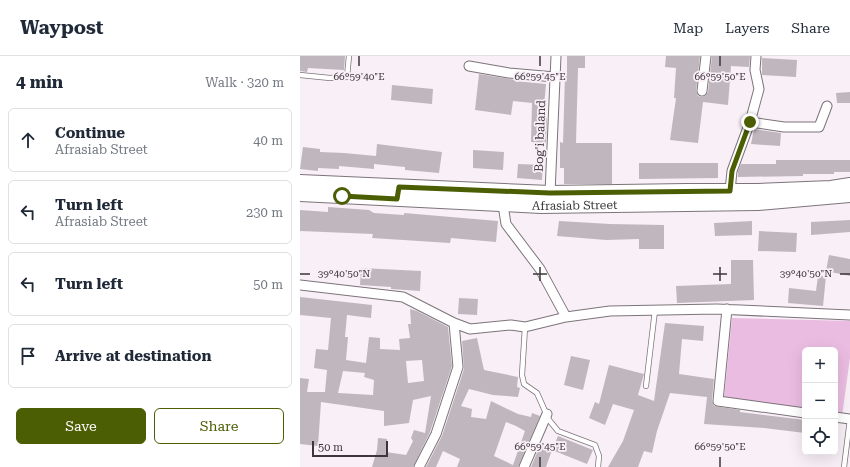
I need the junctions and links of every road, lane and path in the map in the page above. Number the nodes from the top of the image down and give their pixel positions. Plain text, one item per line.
1 (349, 56) edge
2 (556, 56) edge
3 (706, 56) edge
4 (756, 56) edge
5 (469, 66) dead end
6 (300, 75) edge
7 (555, 77) junction
8 (702, 92) dead end
9 (827, 106) dead end
10 (750, 122) junction
11 (300, 182) edge
12 (850, 185) edge
13 (342, 190) junction
14 (730, 191) junction
15 (398, 193) junction
16 (550, 193) junction
17 (300, 194) edge
18 (850, 194) edge
19 (503, 205) junction
20 (300, 285) edge
21 (727, 309) junction
22 (655, 310) junction
23 (850, 315) edge
24 (566, 317) junction
25 (454, 323) junction
26 (525, 327) junction
27 (646, 386) dead end
28 (802, 413) edge
29 (547, 414) junction
30 (838, 417) edge
31 (850, 419) edge
32 (419, 467) edge
33 (524, 467) edge
34 (598, 467) edge
35 (844, 467) edge

1 - 6 lane
2 - 7 street, Bog'i baland
3 - 8 street
4 - 10 street
5 - 7 street
7 - 16 street, Bog'i baland
9 - 10 street
10 - 14 street
11 - 13 main road, Afrasiab Street
12 - 14 main road, Afrasiab Street
13 - 15 main road, Afrasiab Street
13 - 17 main road, Afrasiab Street
14 - 16 main road, Afrasiab Street
15 - 16 main road, Afrasiab Street
15 - 19 main road, Afrasiab Street
18 - 19 main road, Afrasiab Street
19 - 24 street
20 - 25 street
21 - 22 street
21 - 23 street
21 - 28 street
22 - 24 street
22 - 27 lane
24 - 26 street
25 - 26 street
25 - 32 street
26 - 29 lane
29 - 33 street
29 - 34 lane
30 - 31 street
31 - 35 lane

